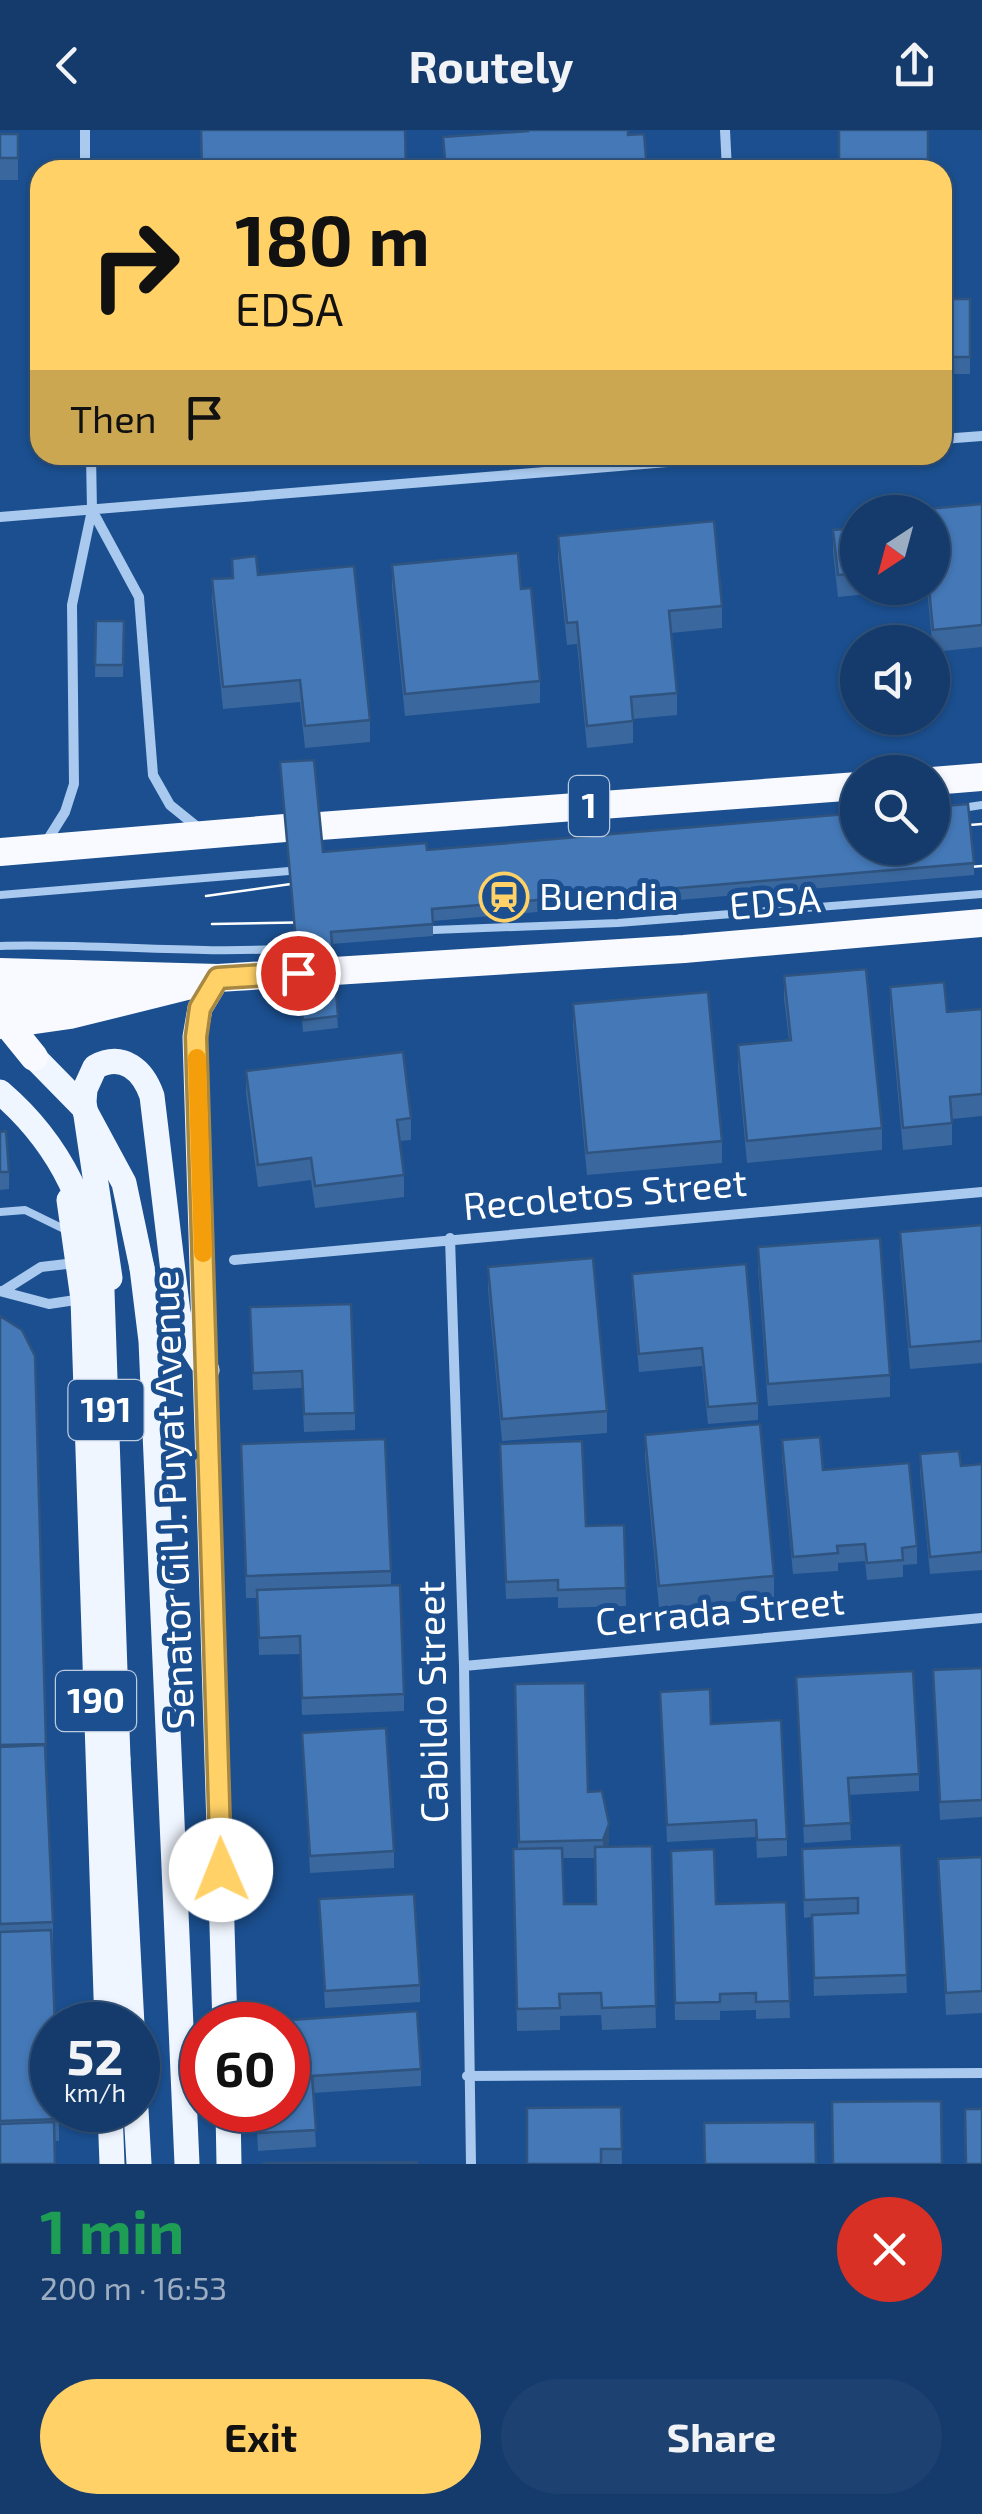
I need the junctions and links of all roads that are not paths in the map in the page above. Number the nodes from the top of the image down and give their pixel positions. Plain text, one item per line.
1 (85, 130) edge
2 (725, 130) edge
3 (86, 160) edge
4 (726, 160) edge
5 (982, 436) edge
6 (952, 438) edge
7 (91, 465) edge
8 (632, 465) edge
9 (92, 510) junction
10 (0, 517) edge
11 (982, 777) edge
12 (950, 780) edge
13 (840, 787) edge
14 (982, 806) edge
15 (950, 809) edge
16 (320, 826) edge
17 (285, 828) edge
18 (206, 834) junction
19 (42, 850) junction
20 (0, 852) edge
21 (288, 871) edge
22 (982, 894) edge
23 (0, 896) edge
24 (982, 922) edge
25 (433, 930) edge
26 (0, 946) edge
27 (296, 961) joint
28 (334, 971) edge
29 (0, 972) edge
30 (218, 978) junction
31 (0, 1000) edge
32 (0, 1014) edge
33 (0, 1025) edge
34 (0, 1033) edge
35 (34, 1057) junction
36 (2, 1099) edge
37 (982, 1192) edge
38 (0, 1212) edge
39 (76, 1235) junction
40 (450, 1238) junction
41 (234, 1260) dead end
42 (80, 1263) junction
43 (1, 1291) edge
44 (83, 1298) junction
45 (209, 1374) junction
46 (84, 1377) junction
47 (982, 1618) edge
48 (464, 1666) junction
49 (107, 2002) edge
50 (131, 2002) edge
51 (224, 2002) edge
52 (982, 2073) edge
53 (467, 2076) junction
54 (111, 2132) edge
55 (137, 2132) edge
56 (228, 2132) edge
57 (112, 2164) edge
58 (138, 2164) edge
59 (187, 2164) edge
60 (229, 2164) edge
61 (470, 2164) edge

1 - 3 street
2 - 4 street
5 - 6 street
7 - 9 street
8 - 9 street
9 - 10 street
9 - 18 street
9 - 19 street
11 - 12 highway
13 - 16 highway, 1
14 - 15 lane
17 - 18 highway
18 - 19 highway
19 - 20 highway
21 - 23 lane
22 - 25 lane
24 - 28 highway, EDSA
26 - 27 lane
27 - 30 highway
29 - 30 highway
30 - 31 highway
30 - 33 highway
30 - 45 main road, Senator Gil J. Puyat Avenue
32 - 35 highway, bridge
34 - 35 main road, 191, bridge
35 - 59 main road, 191, bridge
36 - 39 main road, 190
36 - 50 main road, 191, bridge
37 - 40 street, Recoletos Street
38 - 39 lane
39 - 42 main road, 190
40 - 41 street, Recoletos Street
40 - 48 street, Cabildo Street
42 - 43 street
42 - 44 main road, 190
43 - 44 street
44 - 46 main road, 190
45 - 46 main road
45 - 51 main road, Senator Gil J. Puyat Avenue
46 - 49 main road, 190
47 - 48 street, Cerrada Street
48 - 53 street, Cabildo Street
52 - 53 street
53 - 61 street, Cabildo Street
54 - 57 main road
55 - 58 main road
56 - 60 main road

